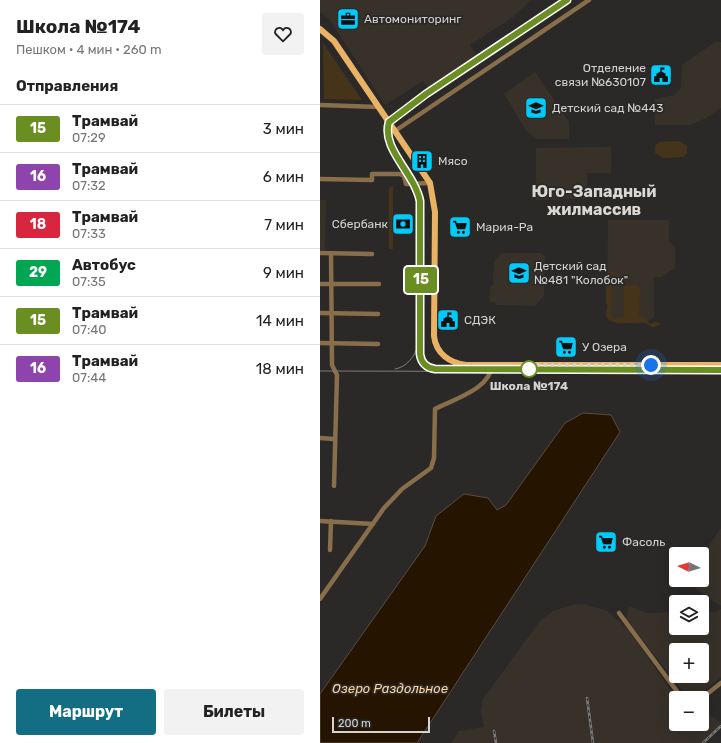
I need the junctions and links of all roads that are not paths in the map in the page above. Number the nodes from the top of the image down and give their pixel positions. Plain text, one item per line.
1 (589, 0) edge
2 (320, 29) edge
3 (320, 105) edge
4 (379, 107) junction
5 (395, 131) junction
6 (320, 180) edge
7 (430, 183) junction
8 (320, 253) edge
9 (331, 253) junction
10 (372, 254) dead end
11 (320, 284) edge
12 (332, 284) junction
13 (379, 284) dead end
14 (320, 313) edge
15 (332, 313) junction
16 (378, 314) dead end
17 (320, 343) edge
18 (332, 343) junction
19 (378, 344) dead end
20 (491, 365) junction
21 (721, 365) edge
22 (320, 438) edge
23 (334, 439) junction
24 (334, 486) dead end
25 (320, 521) edge
26 (331, 521) junction
27 (373, 524) junction
28 (330, 550) dead end
29 (320, 599) edge
30 (620, 612) dead end
31 (721, 683) edge
32 (677, 691) edge
33 (709, 692) edge

1 - 5 street
2 - 4 main road
3 - 4 street
4 - 5 main road
5 - 7 main road
6 - 7 street
7 - 20 main road
8 - 9 street
9 - 10 street
9 - 12 street
11 - 12 street
12 - 13 street
12 - 15 street
14 - 15 street
15 - 16 street
15 - 18 street
17 - 18 street
18 - 19 street
18 - 23 street
20 - 21 main road
20 - 27 street
22 - 23 street
23 - 24 street
25 - 26 street
26 - 27 street
26 - 28 street
27 - 29 street
30 - 32 street
31 - 33 street

